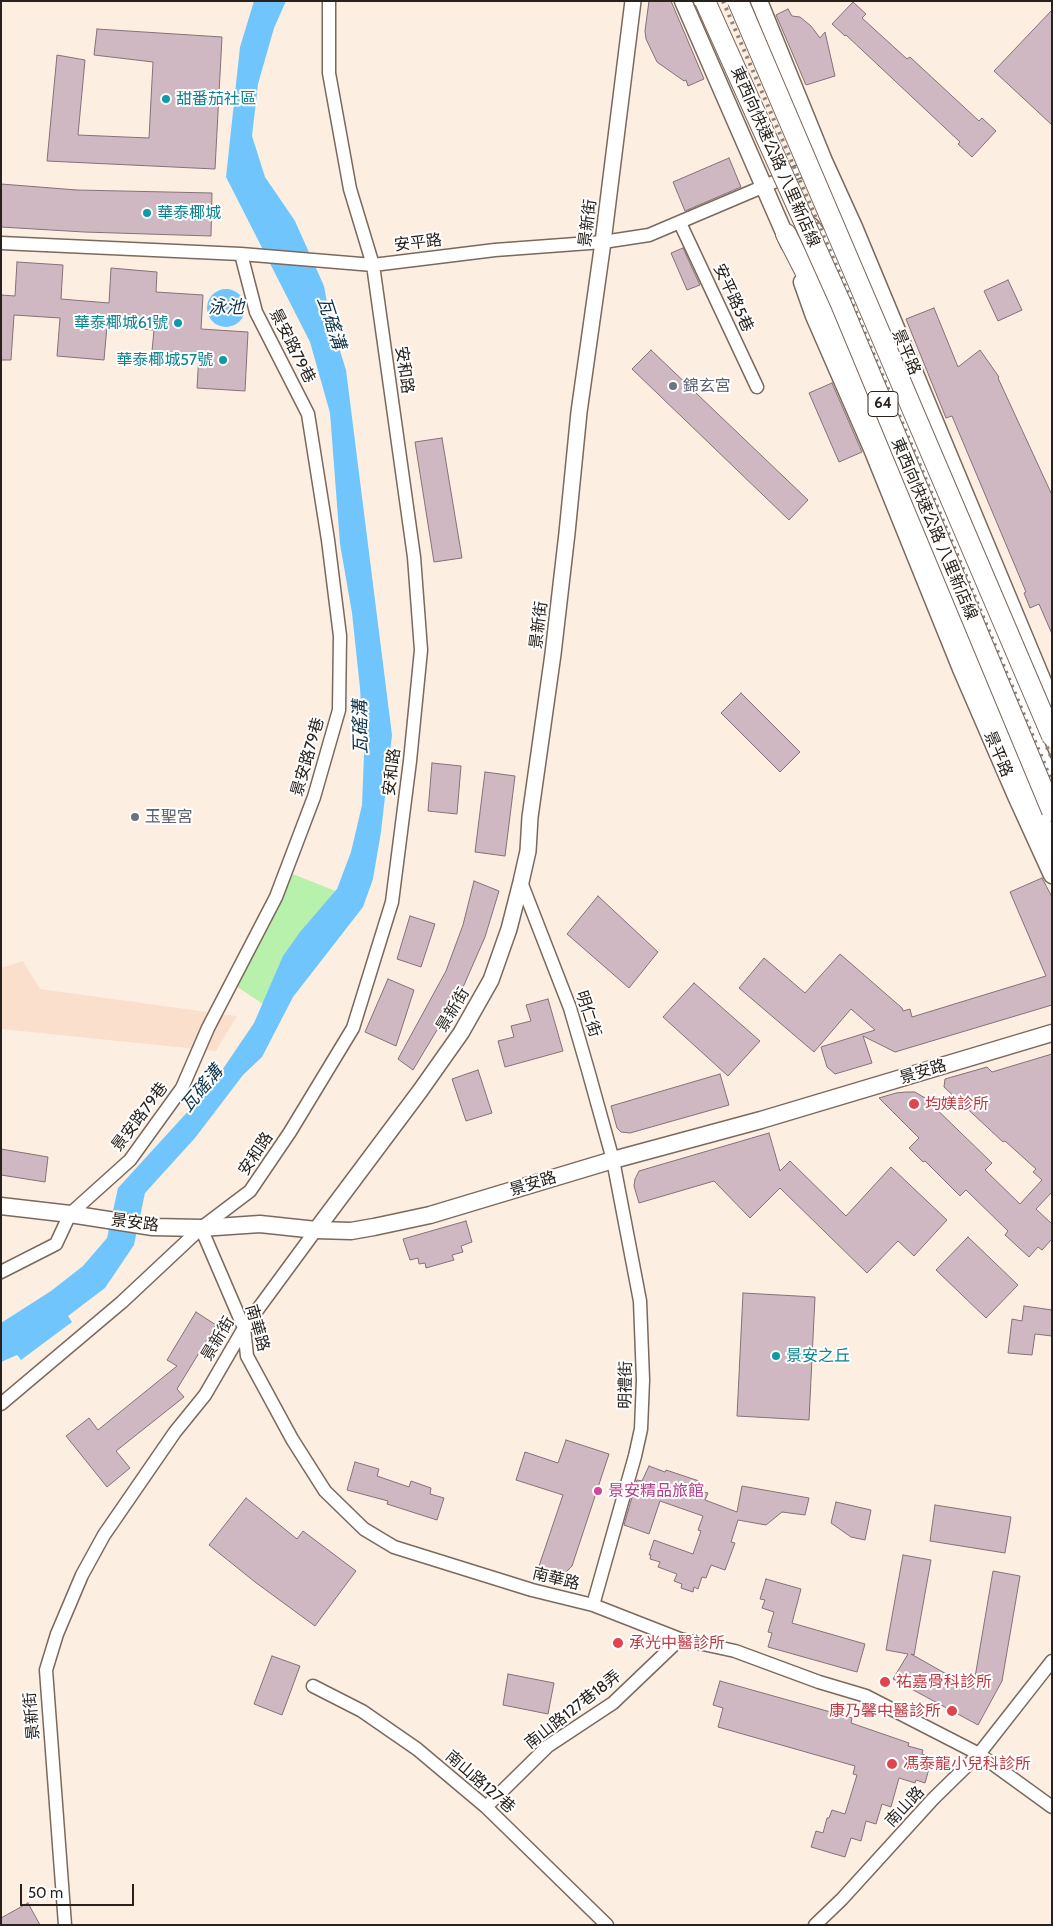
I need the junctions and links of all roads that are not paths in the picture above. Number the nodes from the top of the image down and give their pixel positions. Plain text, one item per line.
1 (329, 1) edge
2 (633, 1) edge
3 (683, 1) edge
4 (705, 1) edge
5 (738, 1) edge
6 (759, 1) edge
7 (824, 161) junction
8 (766, 187) junction
9 (680, 223) junction
10 (786, 234) junction
11 (604, 242) junction
12 (1, 243) edge
13 (241, 254) junction
14 (373, 265) junction
15 (757, 387) dead end
16 (1052, 703) edge
17 (1052, 736) edge
18 (1052, 783) edge
19 (1052, 811) edge
20 (1052, 850) edge
21 (1052, 875) edge
22 (521, 882) junction
23 (1052, 1033) edge
24 (613, 1160) junction
25 (1, 1206) edge
26 (70, 1214) junction
27 (201, 1228) junction
28 (316, 1230) junction
29 (1, 1272) edge
30 (244, 1328) junction
31 (1, 1404) edge
32 (593, 1605) junction
33 (680, 1639) junction
34 (1052, 1661) edge
35 (313, 1686) dead end
36 (979, 1754) junction
37 (486, 1806) junction
38 (1052, 1807) edge
39 (65, 1925) edge
40 (607, 1925) edge
41 (815, 1925) edge

1 - 14 street, 安和路
2 - 11 street, 景新街
3 - 8 main road, 景平路
4 - 19 highway, 東西向快速公路 八里新店線 / 64, bridge
5 - 17 highway, 東西向快速公路 八里新店線 / 64, bridge
6 - 7 main road, 景平路
7 - 8 street, 安平路
7 - 16 main road, 景平路
8 - 9 street, 安平路
8 - 10 main road, 景平路
8 - 18 main road, 景平路
9 - 11 street, 安平路
9 - 15 street, 安平路5巷
10 - 20 highway
10 - 21 main road, 景平路
11 - 14 street, 安平路
11 - 22 street, 景新街
12 - 13 street, 安平路
13 - 14 street, 安平路
13 - 26 street, 景安路79巷
14 - 27 street, 安和路
22 - 24 street, 明仁街
22 - 28 street, 景新街
23 - 24 main road, 景安路
24 - 28 main road, 景安路
24 - 32 street, 明禮街
25 - 26 main road, 景安路
26 - 27 main road, 景安路
26 - 29 street
27 - 28 main road, 景安路
27 - 30 street, 南華路
27 - 31 street, 安和路
28 - 30 street, 景新街
30 - 32 street, 南華路
30 - 39 street, 景新街
32 - 33 street, 南華路
33 - 36 street, 南華路
33 - 37 street, 南山路127巷18弄
34 - 36 street, 南山路
35 - 37 street, 南山路127巷
36 - 38 street, 南華路
36 - 41 street, 南山路
37 - 40 street, 南山路127巷

